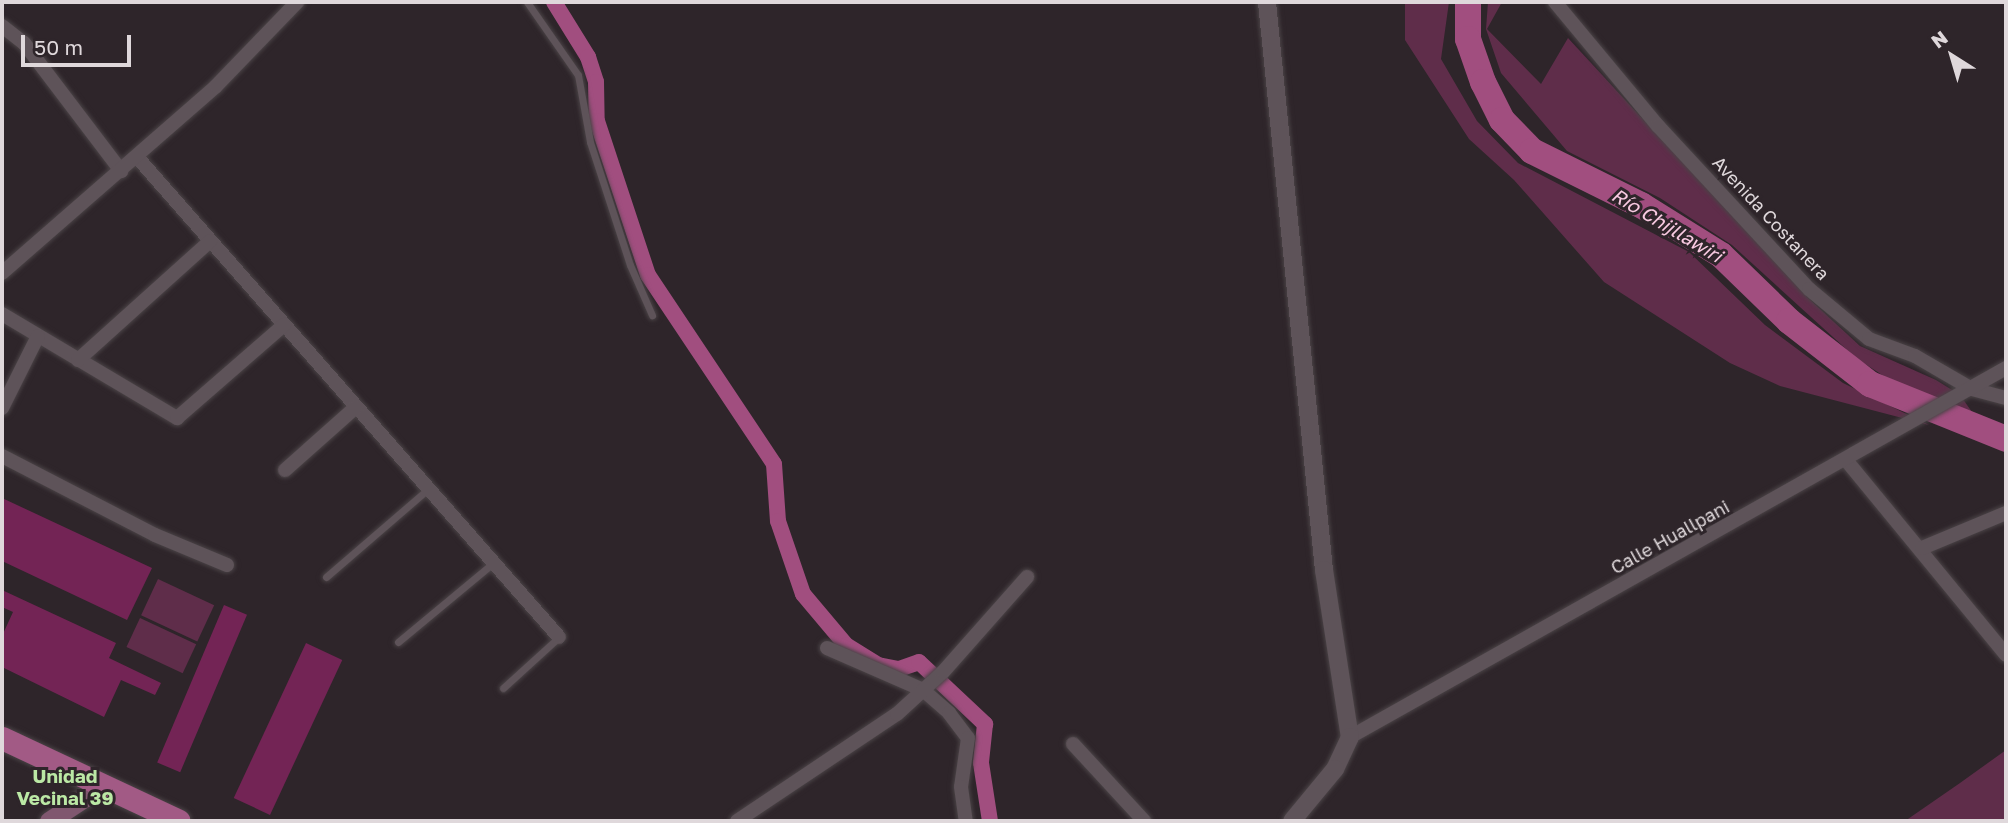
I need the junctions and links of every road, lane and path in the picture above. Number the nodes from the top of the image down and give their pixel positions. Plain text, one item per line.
1 (297, 2) edge
2 (527, 2) edge
3 (1267, 2) edge
4 (1555, 2) edge
5 (2, 26) edge
6 (137, 157) junction
7 (121, 171) junction
8 (210, 241) junction
9 (2, 273) edge
10 (2, 314) edge
11 (652, 315) dead end
12 (284, 325) junction
13 (38, 336) junction
14 (78, 360) junction
15 (2006, 368) edge
16 (1972, 389) junction
17 (2006, 398) edge
18 (356, 407) junction
19 (2, 408) edge
20 (2, 456) edge
21 (1846, 460) junction
22 (285, 470) dead end
23 (429, 488) junction
24 (2006, 513) edge
25 (1922, 548) junction
26 (494, 562) junction
27 (227, 565) dead end
28 (326, 577) dead end
29 (1027, 577) dead end
30 (559, 637) joint
31 (398, 642) dead end
32 (827, 648) dead end
33 (2006, 655) edge
34 (927, 687) junction
35 (503, 688) dead end
36 (1350, 737) junction
37 (2, 738) edge
38 (1073, 744) dead end
39 (102, 786) junction
40 (49, 821) edge
41 (179, 821) edge
42 (737, 821) edge
43 (966, 821) edge
44 (1144, 821) edge
45 (1292, 821) edge

1 - 6 street
2 - 11 lane
3 - 36 street
4 - 16 street, Avenida Costanera
5 - 7 street
6 - 7 street
6 - 8 street
7 - 9 street
8 - 12 street
8 - 14 street
10 - 13 street
12 - 14 street
12 - 18 street
13 - 14 street
13 - 19 street
15 - 16 street, Calle Huallpani
16 - 17 street, Avenida Costanera
16 - 21 street, Calle Huallpani
18 - 22 street
18 - 23 street
20 - 27 street
21 - 25 street
21 - 36 street, Calle Huallpani
23 - 26 street
23 - 28 lane
24 - 25 street
25 - 33 street
26 - 30 street
26 - 31 lane
29 - 34 street
30 - 35 lane
32 - 34 street
34 - 42 street
34 - 43 street
36 - 45 street
37 - 39 main road
38 - 44 street
39 - 40 main road
39 - 41 main road

